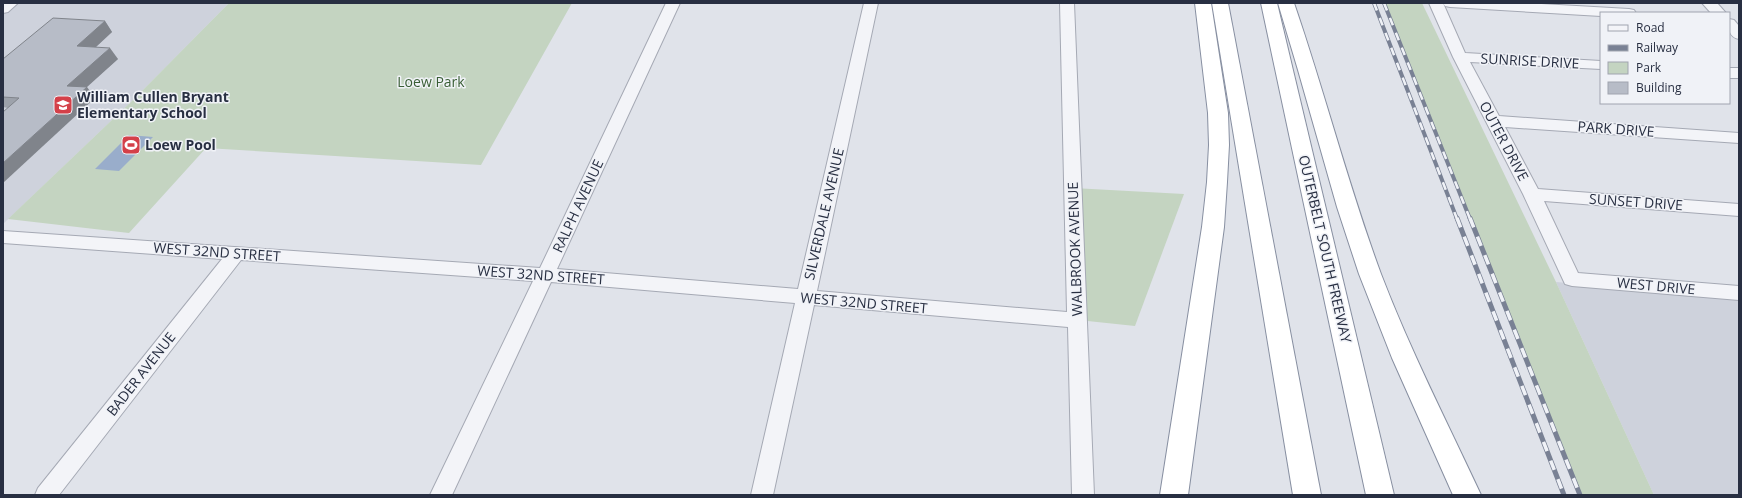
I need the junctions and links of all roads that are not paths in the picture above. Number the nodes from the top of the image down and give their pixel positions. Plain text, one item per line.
1 (11, 3) edge
2 (673, 3) edge
3 (871, 3) edge
4 (1067, 3) edge
5 (1203, 3) edge
6 (1220, 3) edge
7 (1269, 3) edge
8 (1286, 3) edge
9 (1436, 3) edge
10 (1450, 3) edge
11 (1709, 3) edge
12 (3, 9) edge
13 (1611, 12) edge
14 (1718, 12) edge
15 (1730, 24) edge
16 (1739, 34) edge
17 (1460, 57) junction
18 (1600, 65) edge
19 (1494, 121) junction
20 (1739, 138) edge
21 (1532, 194) junction
22 (1739, 210) edge
23 (3, 237) edge
24 (236, 254) junction
25 (545, 275) junction
26 (1572, 279) joint
27 (1739, 293) edge
28 (805, 298) junction
29 (1078, 320) junction
30 (46, 495) edge
31 (441, 495) edge
32 (762, 495) edge
33 (1083, 495) edge
34 (1174, 495) edge
35 (1307, 495) edge
36 (1380, 495) edge
37 (1467, 495) edge

1 - 12 street
2 - 25 street, RALPH AVENUE
3 - 28 street, SILVERDALE AVENUE
4 - 29 street, WALBROOK AVENUE
5 - 34 highway
6 - 35 highway
7 - 36 highway, OUTERBELT SOUTH FREEWAY
8 - 37 highway
9 - 17 street, OUTER DRIVE
10 - 13 street
11 - 14 street
15 - 16 street
17 - 18 street, SUNRISE DRIVE
17 - 19 street, OUTER DRIVE
19 - 20 street, PARK DRIVE
19 - 21 street, OUTER DRIVE
21 - 22 street, SUNSET DRIVE
21 - 26 street, OUTER DRIVE
23 - 24 street, WEST 32ND STREET
24 - 25 street, WEST 32ND STREET
24 - 30 street, BADER AVENUE
25 - 28 street, WEST 32ND STREET
25 - 31 street, RALPH AVENUE
26 - 27 street, WEST DRIVE
28 - 29 street, WEST 32ND STREET
28 - 32 street, SILVERDALE AVENUE
29 - 33 street, WALBROOK AVENUE

